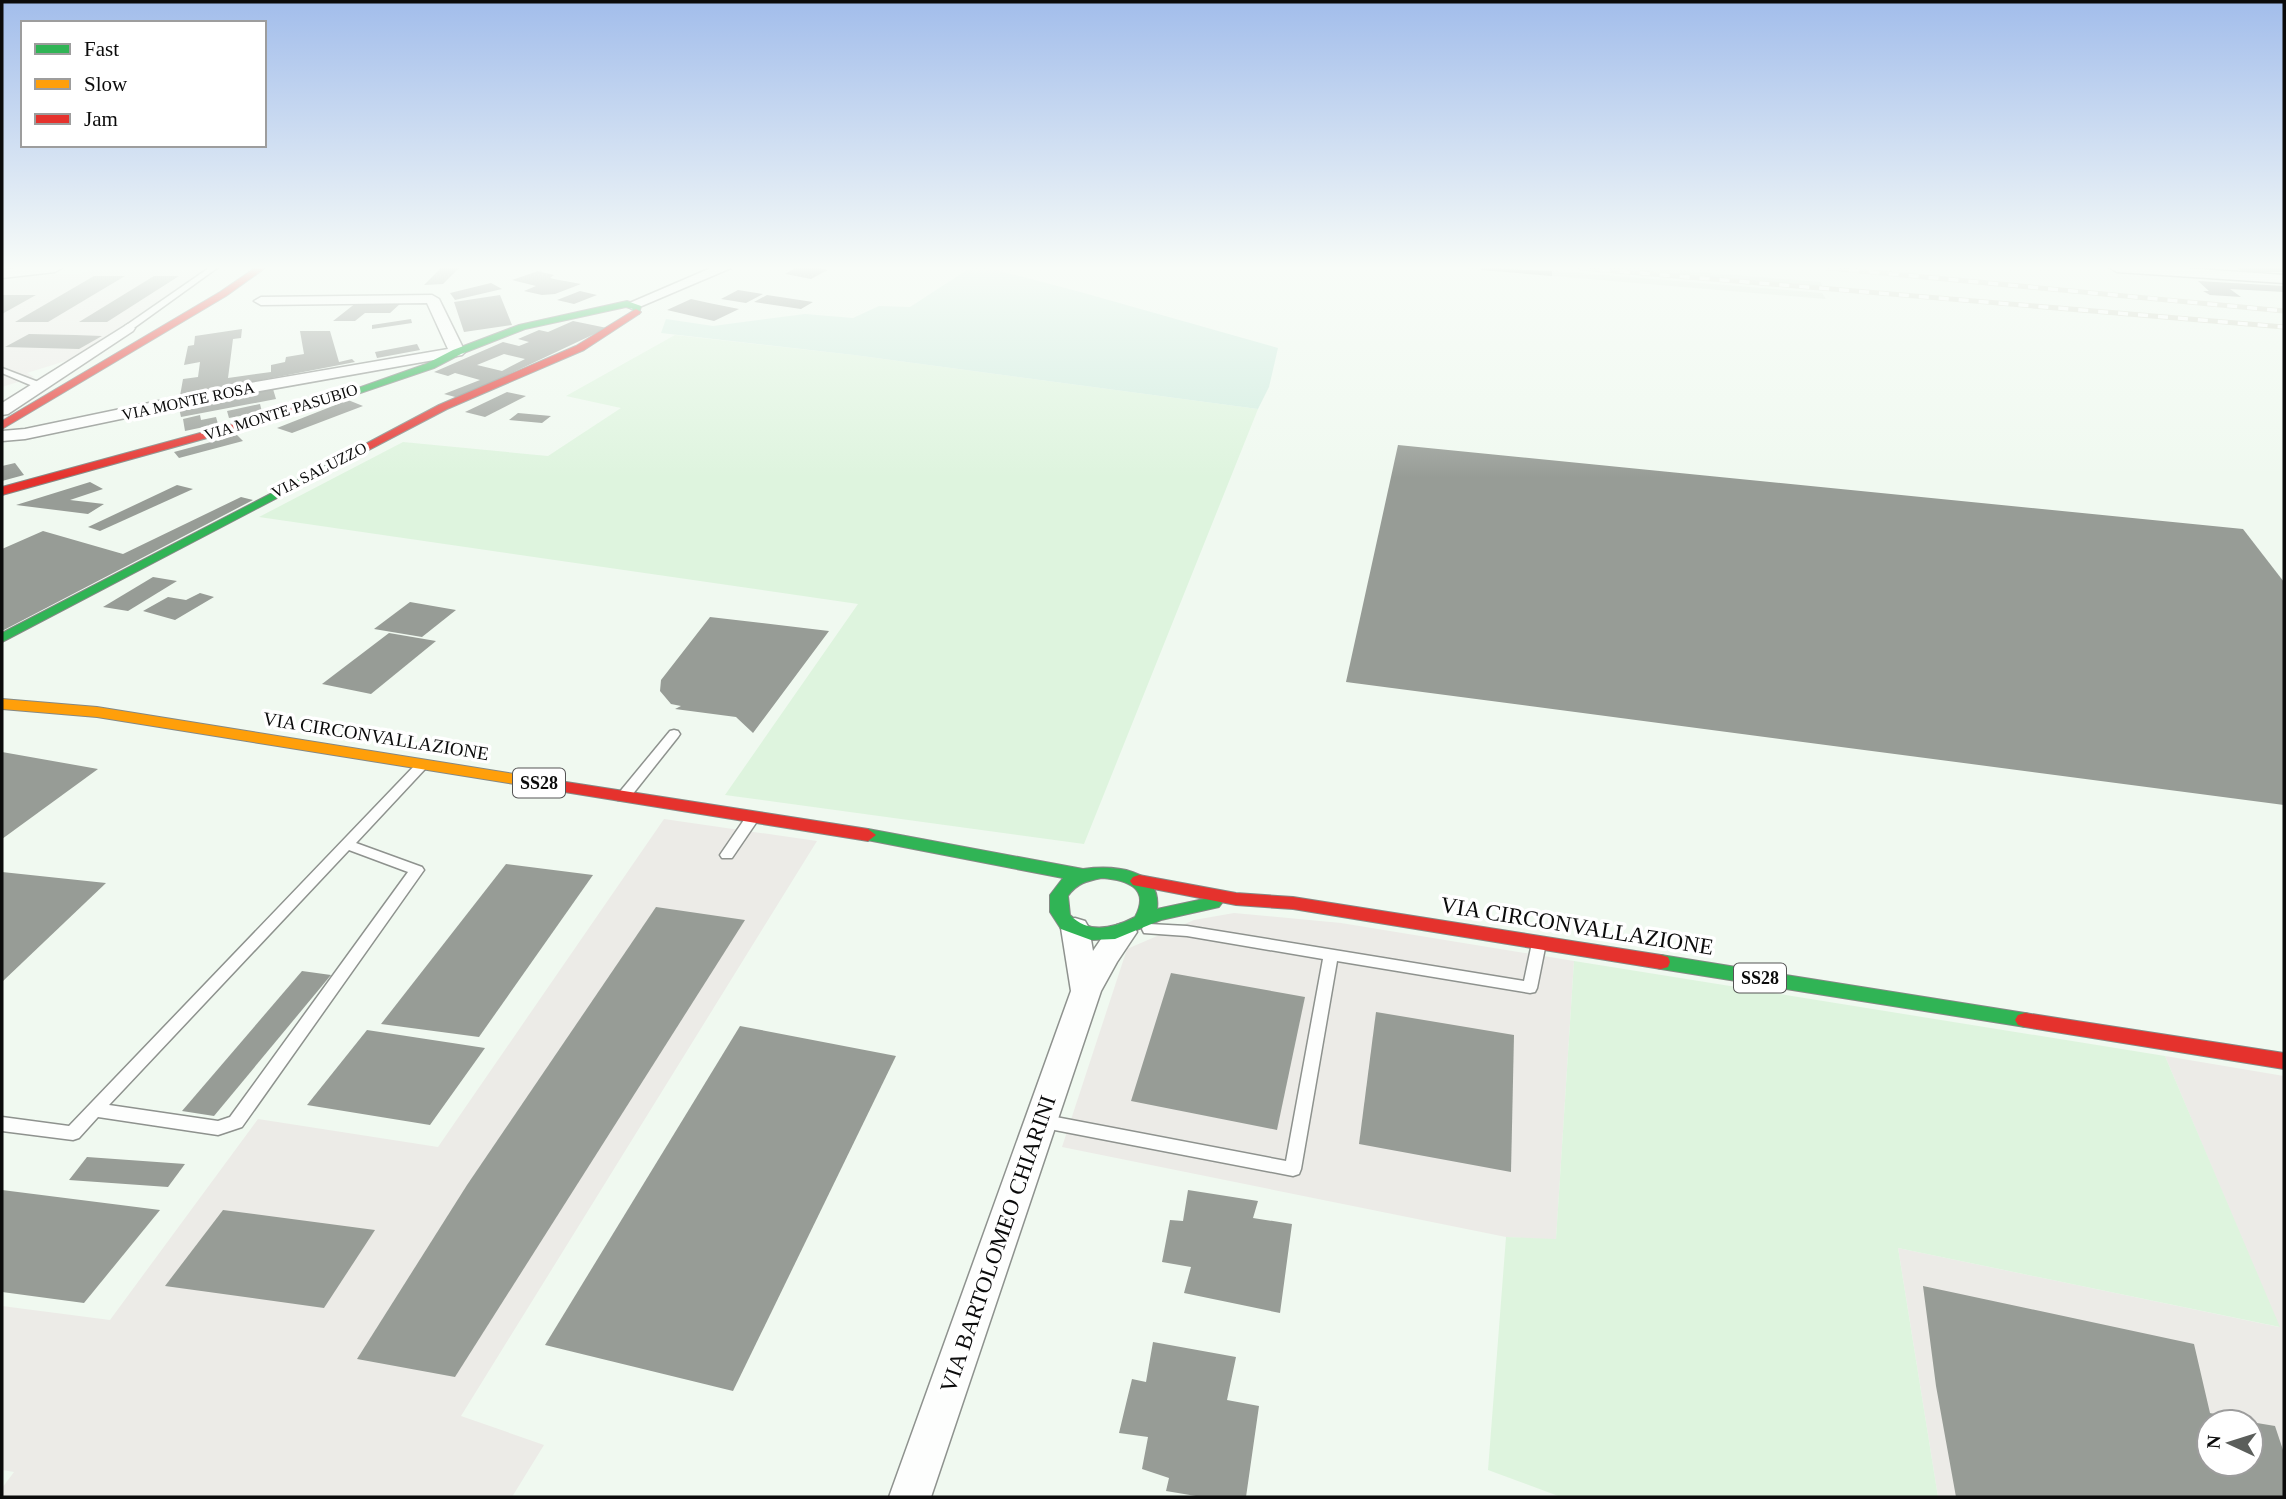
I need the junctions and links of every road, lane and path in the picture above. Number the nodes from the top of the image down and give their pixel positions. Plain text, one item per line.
1 (112, 338) edge
2 (149, 338) edge
3 (450, 338) edge
4 (494, 338) edge
5 (596, 338) edge
6 (457, 352) junction
7 (2, 370) edge
8 (38, 385) junction
9 (2, 410) edge
10 (2, 426) edge
11 (2, 436) edge
12 (2, 491) edge
13 (2, 638) edge
14 (2, 691) edge
15 (2, 704) edge
16 (97, 712) junction
17 (674, 734) dead end
18 (422, 765) junction
19 (623, 797) junction
20 (753, 817) junction
21 (348, 845) junction
22 (727, 855) dead end
23 (980, 857) junction
24 (1082, 875) junction
25 (1017, 880) dead end
26 (1139, 881) junction
27 (1236, 899) junction
28 (1132, 927) junction
29 (1075, 928) junction
30 (1539, 943) junction
31 (1331, 956) junction
32 (1086, 991) junction
33 (2284, 1061) edge
34 (96, 1110) junction
35 (1040, 1121) junction
36 (2, 1124) edge
37 (910, 1497) edge

1 - 8 street
2 - 10 main road
3 - 6 street
4 - 6 main road, VIA MONTE PASUBIO
5 - 13 main road, VIA SALUZZO
6 - 11 street, VIA MONTE ROSA
6 - 12 main road, VIA MONTE PASUBIO
7 - 8 lane
8 - 9 street
14 - 16 main road, VIA CIRCONVALLAZIONE / SS28
15 - 16 main road, VIA CIRCONVALLAZIONE / SS28
16 - 18 main road, VIA CIRCONVALLAZIONE / SS28
17 - 19 lane
18 - 19 main road, VIA CIRCONVALLAZIONE / SS28
18 - 21 lane
19 - 20 main road, VIA CIRCONVALLAZIONE / SS28
20 - 22 lane
20 - 23 main road, VIA CIRCONVALLAZIONE / SS28
21 - 34 lane
21 - 34 lane
23 - 24 main road, VIA CIRCONVALLAZIONE / SS28
23 - 25 main road, VIA CIRCONVALLAZIONE / SS28
24 - 26 main road, VIA CIRCONVALLAZIONE / SS28
24 - 29 main road
26 - 27 main road, VIA CIRCONVALLAZIONE / SS28
26 - 28 main road
27 - 28 main road, VIA CIRCONVALLAZIONE / SS28
27 - 30 main road, VIA CIRCONVALLAZIONE / SS28
28 - 29 main road, VIA CIRCONVALLAZIONE / SS28
28 - 31 lane
28 - 32 street, VIA BARTOLOMEO CHIARINI
29 - 32 street, VIA BARTOLOMEO CHIARINI
30 - 31 lane
30 - 33 main road, VIA CIRCONVALLAZIONE / SS28
31 - 35 lane
32 - 35 street, VIA BARTOLOMEO CHIARINI
34 - 36 lane
35 - 37 street, VIA BARTOLOMEO CHIARINI

